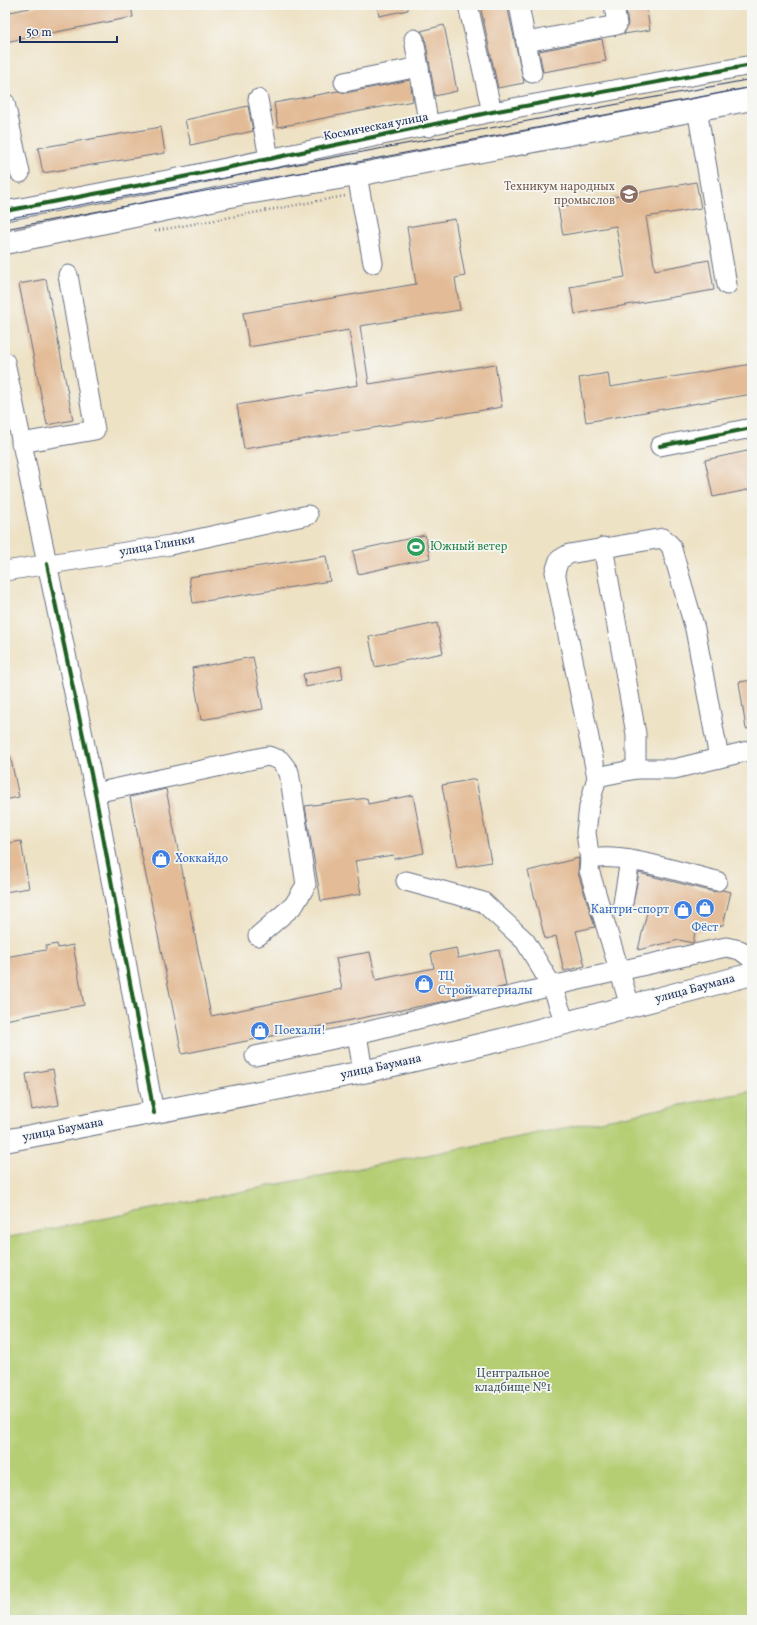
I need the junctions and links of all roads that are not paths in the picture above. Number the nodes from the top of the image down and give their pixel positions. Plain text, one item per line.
1 (468, 5) edge
2 (519, 5) edge
3 (614, 5) edge
4 (414, 39) dead end
5 (526, 42) junction
6 (752, 65) edge
7 (419, 67) junction
8 (532, 73) dead end
9 (344, 82) dead end
10 (258, 99) dead end
11 (752, 99) edge
12 (5, 103) edge
13 (697, 109) junction
14 (492, 112) junction
15 (429, 127) junction
16 (269, 158) junction
17 (20, 174) dead end
18 (358, 175) junction
19 (5, 211) edge
20 (5, 243) edge
21 (373, 264) dead end
22 (68, 275) dead end
23 (727, 285) dead end
24 (5, 362) edge
25 (752, 428) edge
26 (21, 443) junction
27 (660, 446) dead end
28 (308, 515) dead end
29 (603, 547) junction
30 (47, 564) junction
31 (5, 571) edge
32 (752, 750) edge
33 (719, 758) junction
34 (636, 769) junction
35 (597, 777) junction
36 (95, 793) junction
37 (590, 860) junction
38 (630, 860) junction
39 (406, 881) dead end
40 (717, 881) dead end
41 (623, 903) dead end
42 (258, 936) dead end
43 (752, 959) edge
44 (618, 971) junction
45 (752, 974) edge
46 (552, 986) junction
47 (630, 1006) junction
48 (566, 1023) junction
49 (357, 1034) junction
50 (255, 1056) dead end
51 (363, 1072) junction
52 (154, 1113) junction
53 (5, 1141) edge

1 - 14 street
2 - 5 street
3 - 5 street
4 - 7 street
5 - 8 street
6 - 14 street, Космическая улица
7 - 9 street
7 - 15 street
10 - 16 street
11 - 13 main road
12 - 17 street
13 - 18 main road
13 - 23 street
14 - 15 street, Космическая улица
15 - 16 street, Космическая улица
16 - 19 street, Космическая улица
18 - 20 main road
18 - 21 street
22 - 26 street
24 - 26 street
25 - 27 street
26 - 30 street
28 - 30 street, улица Глинки
29 - 33 street
29 - 34 street
29 - 35 street
30 - 31 street, улица Глинки
30 - 36 street
32 - 33 street
33 - 34 street
34 - 35 street
35 - 37 street
36 - 42 street
36 - 52 street
37 - 38 street
37 - 44 street
38 - 40 street
38 - 41 street
39 - 46 street
43 - 44 street
44 - 46 street
44 - 47 street
45 - 47 main road, улица Баумана
46 - 48 street
46 - 49 street
47 - 48 main road, улица Баумана
48 - 51 main road, улица Баумана
49 - 50 street
49 - 51 street
51 - 52 main road, улица Баумана
52 - 53 main road, улица Баумана

